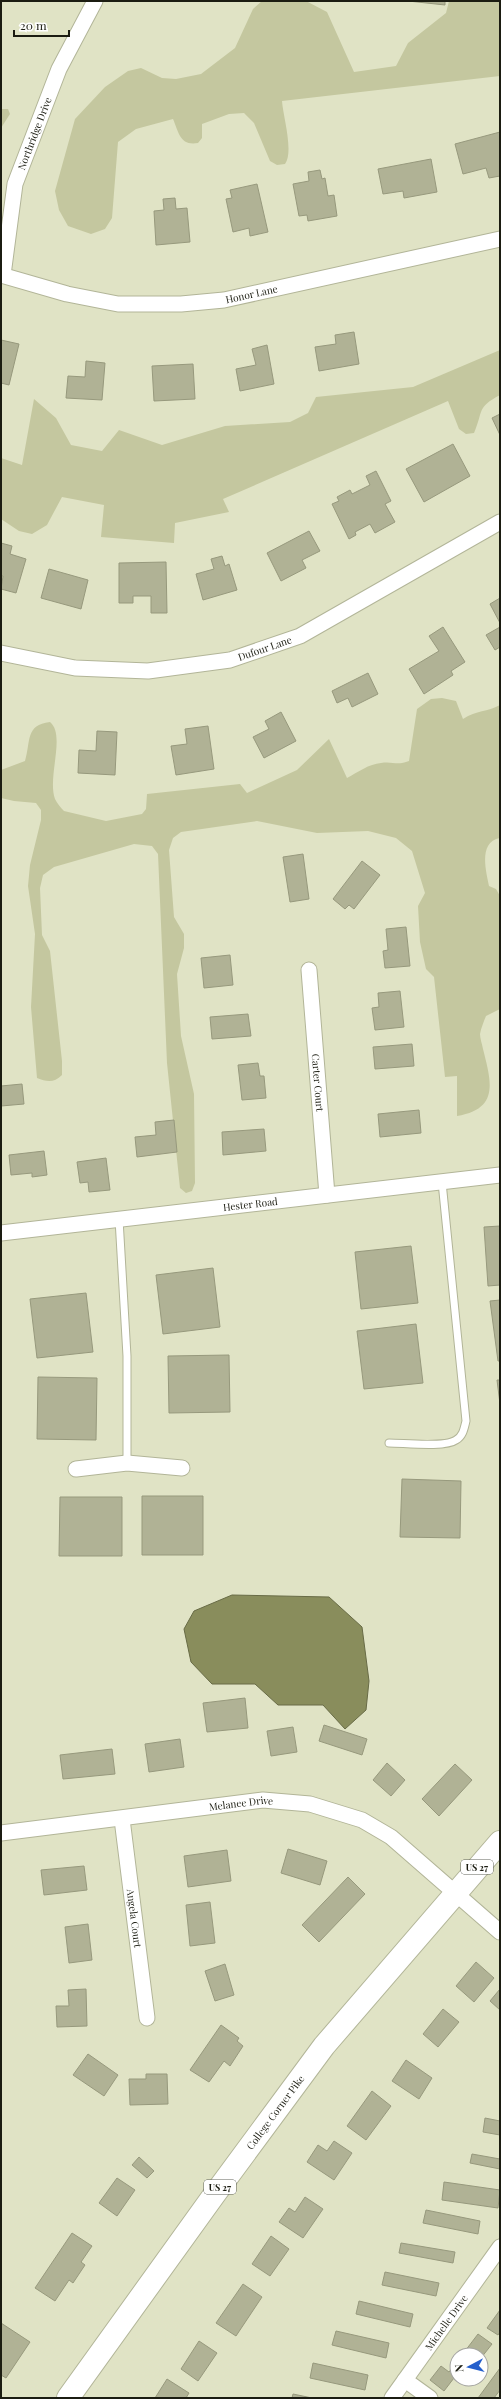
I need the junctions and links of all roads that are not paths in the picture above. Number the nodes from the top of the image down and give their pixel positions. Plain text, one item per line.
1 (95, 1) edge
2 (500, 239) edge
3 (2, 276) edge
4 (500, 522) edge
5 (1, 653) edge
6 (309, 970) dead end
7 (500, 1175) edge
8 (442, 1182) junction
9 (327, 1195) junction
10 (119, 1219) junction
11 (1, 1233) edge
12 (389, 1443) dead end
13 (127, 1463) junction
14 (182, 1468) dead end
15 (76, 1469) dead end
16 (122, 1819) junction
17 (1, 1833) edge
18 (500, 1842) edge
19 (454, 1893) junction
20 (500, 1932) edge
21 (147, 2018) dead end
22 (500, 2247) edge
23 (405, 2380) junction
24 (68, 2398) edge
25 (392, 2398) edge
26 (430, 2398) edge

1 - 3 street, Northridge Drive
2 - 3 street, Honor Lane
4 - 5 street, Dufour Lane
6 - 9 street, Carter Court
7 - 8 street, Hester Road
8 - 9 street, Hester Road
8 - 12 lane
9 - 10 street, Hester Road
10 - 11 street, Hester Road
10 - 13 lane
13 - 14 street
13 - 15 street
16 - 17 street, Melanee Drive
16 - 19 street, Melanee Drive
16 - 21 street, Angela Court
18 - 19 highway, College Corner Pike / US 27
19 - 20 street, Melanee Drive
19 - 24 highway, College Corner Pike / US 27
22 - 23 street, Michelle Drive
23 - 25 street, Michelle Drive
23 - 26 street

